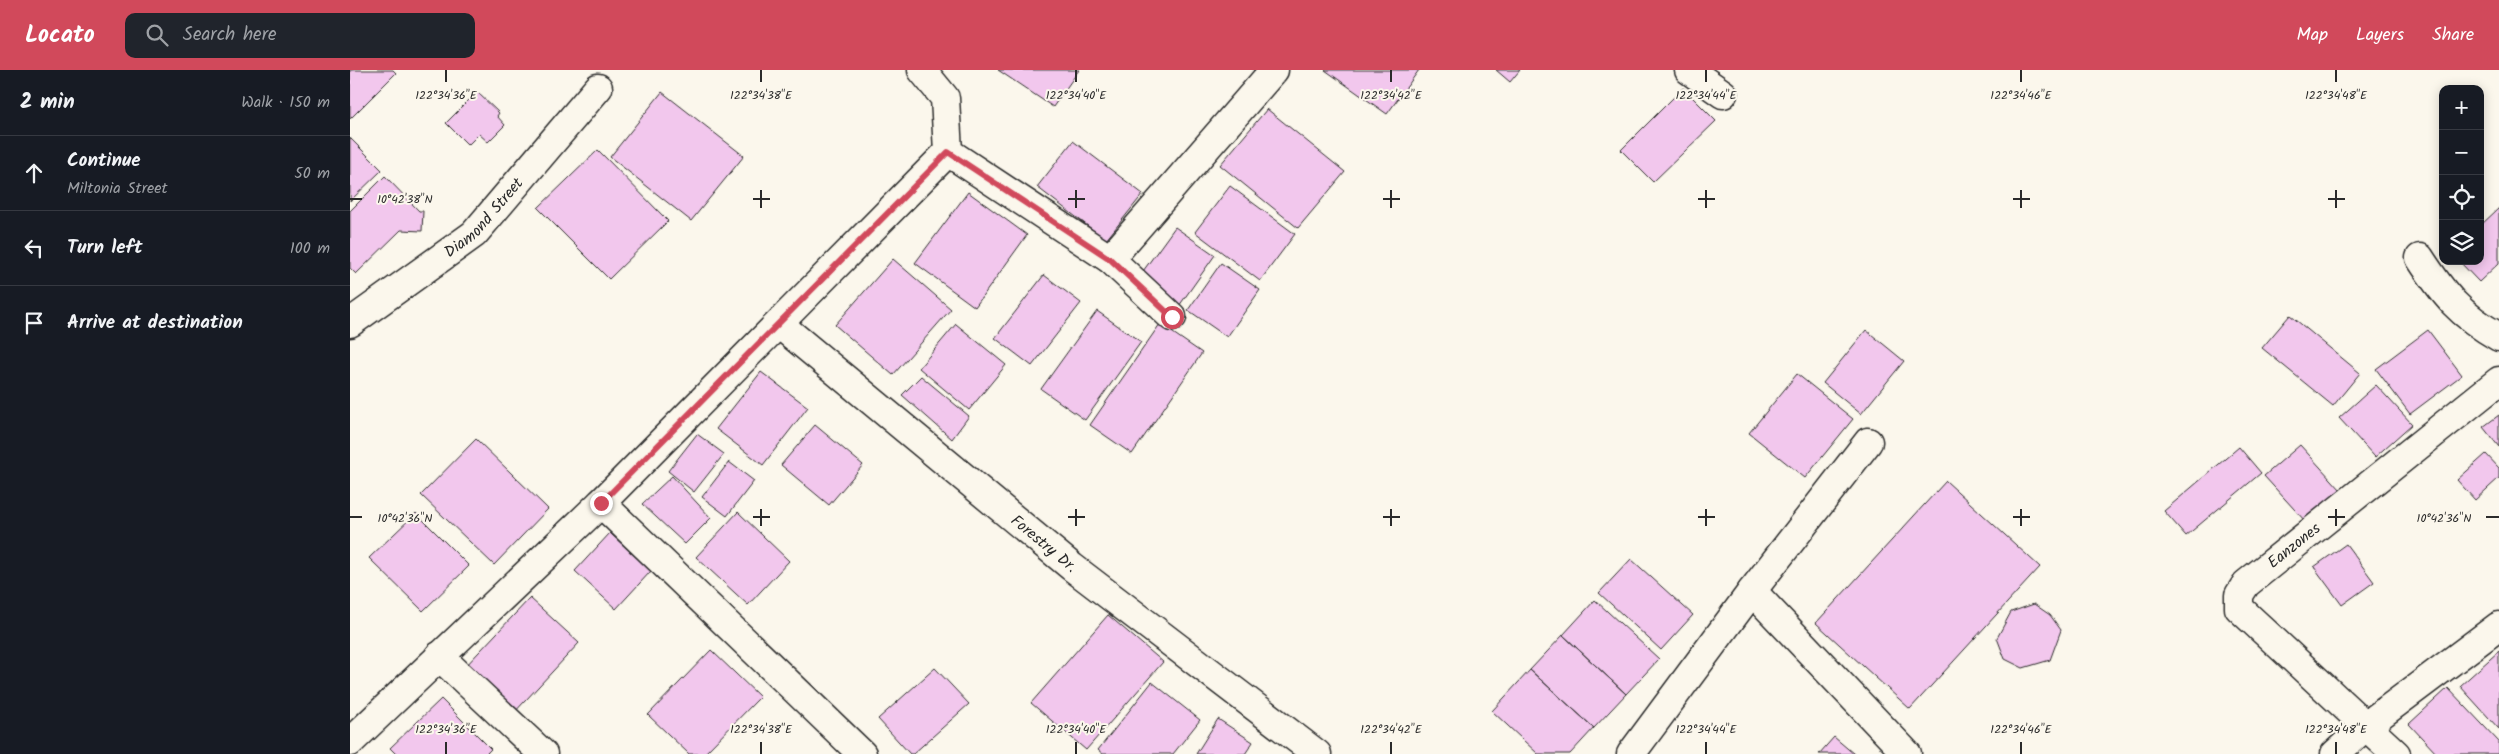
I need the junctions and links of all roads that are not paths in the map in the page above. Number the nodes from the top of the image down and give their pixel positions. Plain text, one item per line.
1 (922, 70) edge
2 (1274, 70) edge
3 (1689, 70) edge
4 (598, 88) dead end
5 (1724, 94) dead end
6 (948, 152) junction
7 (2420, 258) dead end
8 (1110, 259) junction
9 (1172, 317) dead end
10 (350, 323) edge
11 (779, 324) junction
12 (2499, 337) edge
13 (2499, 381) edge
14 (1868, 442) dead end
15 (601, 503) junction
16 (1752, 591) junction
17 (2499, 626) edge
18 (439, 656) junction
19 (2366, 726) junction
20 (350, 742) edge
21 (543, 754) edge
22 (862, 754) edge
23 (1317, 754) edge
24 (1631, 754) edge
25 (1907, 754) edge
26 (2335, 754) edge
27 (2396, 754) edge

1 - 6 street
2 - 8 street
3 - 5 street
4 - 10 street, Diamond Street
6 - 8 street
6 - 11 street
7 - 12 street
8 - 9 street
11 - 15 street
11 - 23 street, Forestry Dr.
13 - 19 street, Eanzones
14 - 16 street
15 - 18 street
15 - 22 street
16 - 24 street
16 - 25 street
17 - 19 street
18 - 20 street
18 - 21 street
19 - 26 street
19 - 27 street, Eanzones

